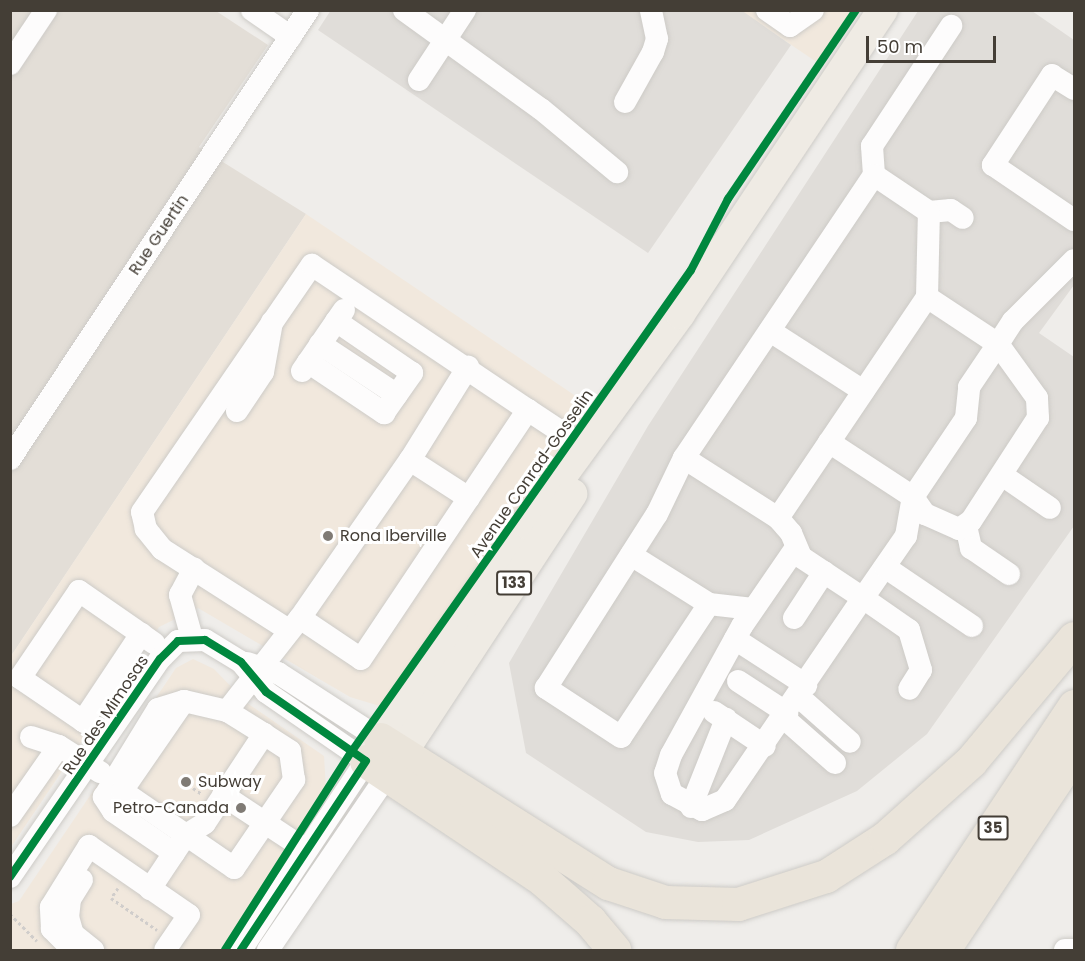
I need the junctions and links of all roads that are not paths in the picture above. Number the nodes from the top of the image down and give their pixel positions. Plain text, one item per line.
1 (46, 10) edge
2 (252, 10) edge
3 (308, 10) edge
4 (404, 10) edge
5 (465, 10) edge
6 (651, 10) edge
7 (767, 10) edge
8 (883, 10) edge
9 (808, 13) edge
10 (951, 26) dead end
11 (291, 37) junction
12 (447, 38) junction
13 (10, 64) edge
14 (419, 80) dead end
15 (1074, 89) edge
16 (625, 102) dead end
17 (617, 172) dead end
18 (874, 176) junction
19 (1071, 211) edge
20 (928, 212) junction
21 (963, 218) dead end
22 (1074, 260) edge
23 (355, 293) junction
24 (927, 297) junction
25 (680, 314) junction
26 (272, 321) junction
27 (336, 321) junction
28 (770, 331) junction
29 (998, 344) junction
30 (468, 367) junction
31 (863, 391) junction
32 (528, 410) junction
33 (237, 411) dead end
34 (829, 442) junction
35 (584, 447) junction
36 (684, 458) junction
37 (10, 459) edge
38 (410, 460) junction
39 (1002, 475) junction
40 (913, 497) junction
41 (469, 498) junction
42 (1050, 508) dead end
43 (778, 518) junction
44 (966, 526) junction
45 (795, 549) junction
46 (631, 555) junction
47 (885, 567) junction
48 (194, 569) junction
49 (824, 572) junction
50 (1009, 574) dead end
51 (863, 598) junction
52 (709, 604) junction
53 (753, 609) junction
54 (794, 618) dead end
55 (294, 624) junction
56 (972, 626) dead end
57 (141, 634) junction
58 (192, 638) junction
59 (1074, 638) edge
60 (735, 639) junction
61 (167, 651) junction
62 (252, 669) junction
63 (738, 681) dead end
64 (909, 689) dead end
65 (700, 702) junction
66 (794, 703) junction
67 (1074, 706) edge
68 (226, 711) junction
69 (726, 719) junction
70 (83, 721) junction
71 (264, 735) junction
72 (32, 737) dead end
73 (107, 737) junction
74 (850, 742) dead end
75 (58, 746) junction
76 (765, 746) junction
77 (1074, 753) edge
78 (384, 757) junction
79 (835, 763) dead end
80 (88, 765) junction
81 (116, 785) junction
82 (223, 795) junction
83 (691, 807) junction
84 (10, 816) edge
85 (265, 822) junction
86 (180, 844) junction
87 (306, 850) junction
88 (105, 858) junction
89 (10, 876) edge
90 (150, 889) junction
91 (159, 944) edge
92 (73, 951) edge
93 (93, 951) edge
94 (241, 951) edge
95 (268, 951) edge
96 (614, 951) edge
97 (912, 951) edge
98 (943, 951) edge
99 (1065, 951) edge
100 (1074, 951) edge

1 - 13 street
2 - 11 street
3 - 11 street, Rue Guertin
4 - 12 street
5 - 12 street
6 - 16 street
7 - 9 street
8 - 25 main road, Avenue Conrad-Gosselin / 133
10 - 18 street
11 - 37 street, Rue Guertin
12 - 14 street
12 - 17 street
15 - 19 street
18 - 20 street
18 - 28 street
20 - 21 street
20 - 24 street
22 - 29 street
23 - 26 street
23 - 27 street
23 - 30 street
24 - 29 street
24 - 31 street
25 - 35 main road, Avenue Conrad-Gosselin / 133
25 - 78 main road, Avenue Conrad-Gosselin / 133
26 - 33 street
26 - 48 street
27 - 27 street
28 - 31 street
28 - 36 street
29 - 39 street
29 - 40 street
30 - 32 street
30 - 38 street
31 - 34 street
32 - 35 street
32 - 41 street
34 - 40 street
34 - 43 street
35 - 78 main road, Avenue Conrad-Gosselin / 133
36 - 43 street
36 - 46 street
38 - 41 street
38 - 55 street
39 - 42 street
39 - 44 street
40 - 44 street
40 - 47 street
41 - 55 street
43 - 45 street
44 - 50 street
45 - 49 street
45 - 53 street
46 - 52 street
46 - 52 street
47 - 51 street
47 - 56 street
48 - 55 street
48 - 58 street
49 - 51 street
49 - 54 street
51 - 64 street
51 - 66 street
52 - 53 street
53 - 60 street
55 - 62 street
57 - 61 street
57 - 70 street
57 - 70 street
58 - 61 street, Rue des Mimosas
58 - 62 street
59 - 78 highway
60 - 65 street
60 - 66 street
61 - 73 street, Rue des Mimosas
62 - 68 street
62 - 78 street
63 - 66 street
65 - 69 street
65 - 83 street
66 - 74 street
66 - 76 street
66 - 79 street
67 - 97 highway, 35
68 - 71 street
68 - 81 street
69 - 76 street
69 - 83 street
70 - 73 street
71 - 82 street
71 - 85 street
72 - 75 street
73 - 80 street, Rue des Mimosas
75 - 80 street
75 - 84 street
76 - 83 street
77 - 98 highway, 35
78 - 87 street, Avenue Conrad-Gosselin
78 - 95 street, Avenue Conrad-Gosselin
78 - 96 highway
80 - 81 street
80 - 89 street, Rue des Mimosas
81 - 86 street
82 - 85 street
82 - 86 street
85 - 86 street
85 - 87 street
86 - 90 street
87 - 94 street, Avenue Conrad-Gosselin
88 - 90 street
88 - 92 street
88 - 93 street
90 - 91 street
99 - 100 street

